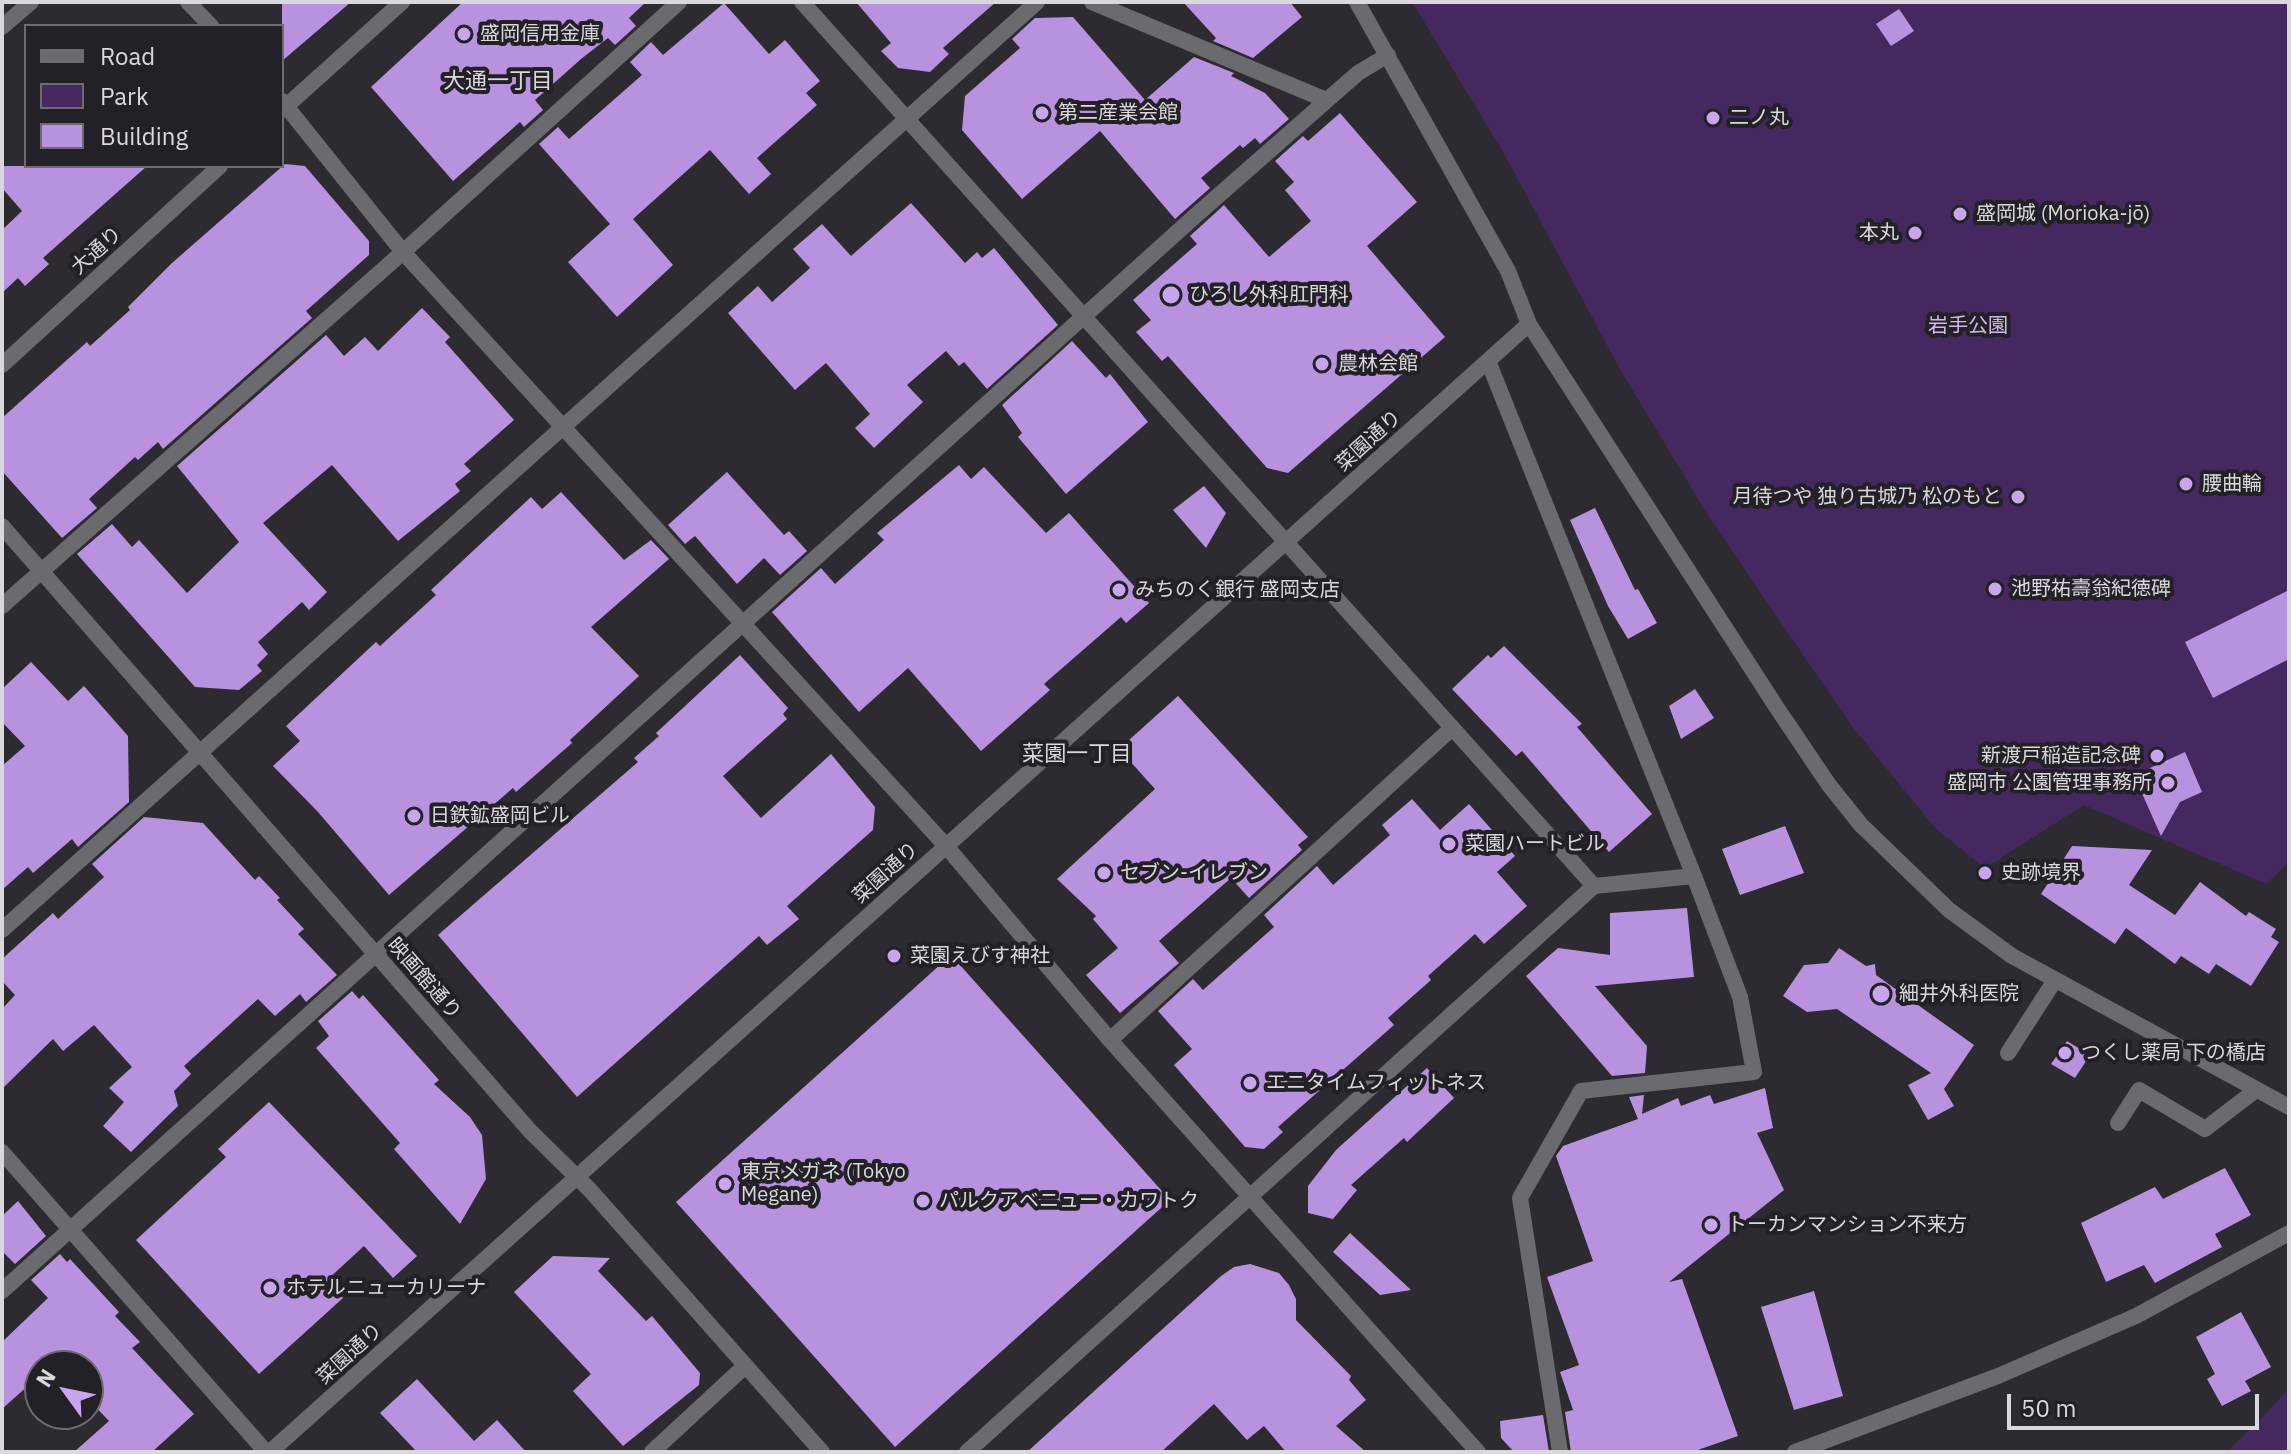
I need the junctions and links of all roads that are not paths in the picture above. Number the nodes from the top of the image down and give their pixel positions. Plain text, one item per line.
1 (31, 2) edge
2 (188, 2) edge
3 (402, 2) edge
4 (679, 2) edge
5 (802, 2) edge
6 (1037, 2) edge
7 (1092, 2) edge
8 (1357, 2) edge
9 (209, 24) edge
10 (2, 27) edge
11 (1388, 55) junction
12 (1326, 100) junction
13 (284, 105) edge
14 (284, 107) edge
15 (908, 117) junction
16 (218, 168) edge
17 (403, 252) junction
18 (1084, 317) junction
19 (1529, 324) junction
20 (1488, 361) junction
21 (2, 365) edge
22 (563, 426) junction
23 (2, 526) edge
24 (1285, 542) junction
25 (42, 570) junction
26 (2, 606) edge
27 (742, 622) junction
28 (1451, 729) junction
29 (200, 752) junction
30 (946, 846) junction
31 (1694, 876) junction
32 (1594, 886) junction
33 (2, 930) edge
34 (377, 955) junction
35 (2055, 980) junction
36 (1110, 1040) junction
37 (2008, 1053) dead end
38 (2256, 1090) junction
39 (2289, 1107) edge
40 (2118, 1123) dead end
41 (2, 1152) edge
42 (577, 1176) junction
43 (1250, 1194) junction
44 (70, 1230) junction
45 (2289, 1233) edge
46 (2, 1291) edge
47 (744, 1367) junction
48 (268, 1452) edge
49 (652, 1452) edge
50 (822, 1452) edge
51 (967, 1452) edge
52 (1478, 1452) edge
53 (1560, 1452) edge
54 (1795, 1452) edge

1 - 10 street
2 - 9 street
3 - 13 street
4 - 17 street
5 - 15 street
6 - 15 street
7 - 12 street
8 - 11 street
11 - 12 street
11 - 19 street
12 - 18 street
14 - 17 street
15 - 18 street
15 - 22 street
16 - 21 street, 大通り
17 - 22 street
17 - 25 street
18 - 24 street
18 - 27 street
19 - 20 street, 菜園通り
19 - 35 street
20 - 24 street, 菜園通り
20 - 31 street
22 - 27 street
22 - 29 street
23 - 25 street, 映画館通り
24 - 28 street
24 - 30 street, 菜園通り
25 - 26 street
25 - 29 street, 映画館通り
27 - 30 street
27 - 34 street
28 - 32 street
28 - 36 street
29 - 33 street
29 - 34 street, 映画館通り
30 - 36 street
30 - 42 street, 菜園通り
31 - 32 street
31 - 53 street
32 - 43 street
34 - 42 street, 映画館通り
34 - 44 street
35 - 37 street
35 - 38 street
36 - 43 street
38 - 39 street
38 - 40 street
41 - 44 street
42 - 47 street, 映画館通り
42 - 48 street, 菜園通り
43 - 51 street
43 - 52 street
44 - 46 street
44 - 48 street
45 - 54 street
47 - 49 street
47 - 50 street, 映画館通り

